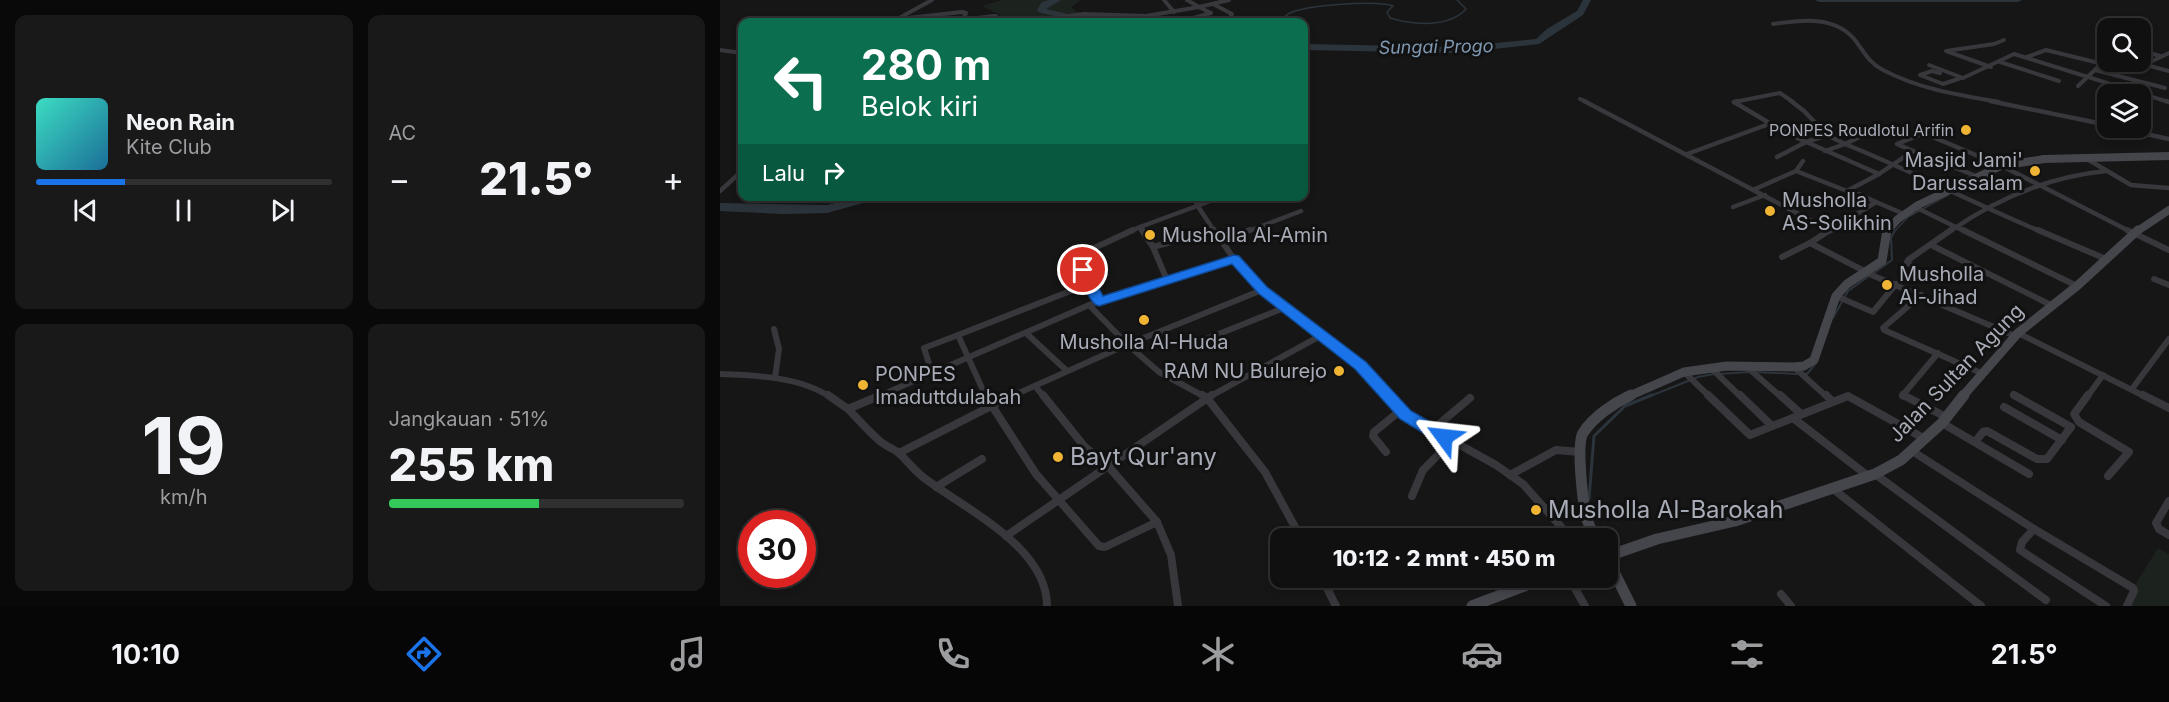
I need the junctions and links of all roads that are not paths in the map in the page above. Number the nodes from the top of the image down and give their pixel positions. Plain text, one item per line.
1 (932, 0) edge
2 (1164, 0) edge
3 (1187, 0) edge
4 (1229, 0) edge
5 (1213, 3) junction
6 (1199, 7) junction
7 (1172, 13) junction
8 (1204, 16) junction
9 (896, 18) edge
10 (924, 18) edge
11 (964, 18) edge
12 (983, 18) edge
13 (997, 18) edge
14 (1054, 18) edge
15 (1176, 18) edge
16 (1196, 18) edge
17 (1207, 18) edge
18 (1230, 18) edge
19 (1773, 24) dead end
20 (2004, 39) dead end
21 (720, 50) edge
22 (738, 52) edge
23 (2169, 52) edge
24 (2151, 55) edge
25 (2026, 57) junction
26 (2158, 57) junction
27 (2151, 61) edge
28 (2000, 62) junction
29 (2038, 62) junction
30 (2097, 62) edge
31 (1929, 65) dead end
32 (2151, 66) edge
33 (1991, 67) junction
34 (2022, 70) junction
35 (2095, 70) joint
36 (2169, 71) edge
37 (1955, 78) junction
38 (1963, 78) junction
39 (2088, 78) junction
40 (2059, 81) dead end
41 (2110, 84) edge
42 (2078, 86) dead end
43 (2164, 88) dead end
44 (2151, 96) edge
45 (1580, 99) dead end
46 (2169, 102) edge
47 (2097, 123) edge
48 (1769, 124) junction
49 (1875, 130) dead end
50 (1949, 132) dead end
51 (1827, 135) junction
52 (2151, 135) edge
53 (1937, 137) junction
54 (2169, 139) edge
55 (1806, 142) junction
56 (1845, 144) junction
57 (1825, 151) junction
58 (1913, 151) junction
59 (1687, 154) junction
60 (2169, 156) edge
61 (1777, 157) dead end
62 (2087, 158) junction
63 (1803, 161) dead end
64 (1895, 164) junction
65 (2005, 168) junction
66 (1796, 171) junction
67 (2106, 171) junction
68 (1879, 174) junction
69 (738, 175) edge
70 (1976, 176) junction
71 (2038, 186) junction
72 (2169, 188) edge
73 (1755, 189) junction
74 (720, 191) edge
75 (1952, 191) junction
76 (1859, 194) dead end
77 (1765, 195) junction
78 (1196, 201) edge
79 (1210, 201) edge
80 (1876, 202) junction
81 (1197, 206) junction
82 (1733, 207) dead end
83 (1985, 208) junction
84 (1920, 209) junction
85 (2169, 210) edge
86 (1301, 211) dead end
87 (1904, 214) junction
88 (1140, 227) junction
89 (1957, 227) junction
90 (1831, 231) junction
91 (1200, 234) dead end
92 (2133, 234) junction
93 (1222, 241) junction
94 (1810, 243) junction
95 (1931, 246) junction
96 (1153, 247) junction
97 (2169, 250) edge
98 (1782, 257) dead end
99 (1234, 259) junction
100 (2106, 259) junction
101 (1918, 271) dead end
102 (1870, 274) junction
103 (2154, 279) dead end
104 (1167, 280) junction
105 (1091, 283) junction
106 (1896, 284) junction
107 (2169, 285) edge
108 (2077, 286) junction
109 (1262, 290) junction
110 (1921, 295) junction
111 (1836, 296) junction
112 (1099, 302) junction
113 (1089, 305) junction
114 (2050, 305) junction
115 (1284, 308) junction
116 (774, 329) dead end
117 (1026, 333) junction
118 (2016, 334) junction
119 (958, 335) junction
120 (1320, 336) junction
121 (2169, 339) edge
122 (1196, 343) dead end
123 (1128, 345) junction
124 (1938, 354) junction
125 (967, 360) junction
126 (1747, 366) junction
127 (1710, 367) junction
128 (1794, 368) junction
129 (1067, 371) junction
130 (1684, 372) junction
131 (932, 373) junction
132 (1981, 373) junction
133 (720, 374) edge
134 (2103, 375) junction
135 (775, 378) junction
136 (1035, 386) junction
137 (2132, 389) junction
138 (2013, 395) dead end
139 (1207, 398) junction
140 (1470, 398) dead end
141 (1831, 400) junction
142 (992, 405) junction
143 (2004, 407) dead end
144 (2169, 408) edge
145 (848, 409) junction
146 (1401, 410) junction
147 (1797, 416) junction
148 (1944, 420) junction
149 (1772, 426) junction
150 (1432, 430) junction
151 (1444, 437) junction
152 (1925, 439) junction
153 (2062, 440) junction
154 (1975, 442) junction
155 (1912, 451) junction
156 (1386, 452) dead end
157 (1580, 452) junction
158 (898, 453) junction
159 (982, 459) dead end
160 (1108, 466) junction
161 (2029, 474) dead end
162 (1510, 475) junction
163 (1872, 475) junction
164 (2108, 476) dead end
165 (936, 486) junction
166 (1832, 488) junction
167 (1412, 496) dead end
168 (1059, 501) junction
169 (2169, 501) edge
170 (1156, 522) junction
171 (1296, 528) edge
172 (1562, 528) edge
173 (1590, 528) edge
174 (2034, 529) junction
175 (2169, 535) edge
176 (1006, 536) junction
177 (1618, 553) edge
178 (1618, 568) edge
179 (1327, 588) edge
180 (1519, 588) edge
181 (1575, 588) edge
182 (1781, 594) dead end
183 (2046, 600) dead end
184 (1047, 606) edge
185 (1178, 606) edge
186 (1336, 606) edge
187 (1472, 606) edge
188 (1585, 606) edge
189 (1631, 606) edge
190 (1791, 606) edge
191 (1981, 606) edge
192 (2106, 606) edge
193 (2127, 606) edge

1 - 9 street
2 - 7 street
3 - 6 street
4 - 5 street
5 - 6 street
5 - 18 street
6 - 7 street
6 - 8 street
7 - 14 street
7 - 15 street
8 - 16 street
8 - 17 street
10 - 11 street
12 - 13 street
19 - 47 street
20 - 33 street
21 - 22 street
23 - 26 street
24 - 26 street
25 - 28 street
25 - 29 street
25 - 30 street
26 - 27 street
28 - 33 street
28 - 34 street
29 - 34 street
29 - 39 street
31 - 38 street
32 - 36 street
33 - 38 street
34 - 40 street
35 - 39 street
35 - 43 street
37 - 37 street
37 - 38 street
39 - 41 street
39 - 42 street
44 - 46 street
45 - 59 street
48 - 51 street
48 - 55 street
48 - 59 street
49 - 56 street
50 - 53 street
51 - 55 street
51 - 56 street
52 - 54 street
53 - 58 street
53 - 65 street
55 - 57 street
55 - 61 street
56 - 57 street
56 - 64 street
57 - 68 street
58 - 64 street
58 - 70 street
59 - 73 street
60 - 62 main road
62 - 65 main road
62 - 67 street
63 - 66 street
64 - 68 street
64 - 75 street
65 - 70 main road
65 - 71 street
66 - 68 street
66 - 73 street
67 - 71 street
67 - 72 street
69 - 74 street
70 - 75 main road
71 - 83 street
71 - 92 street
73 - 77 street
75 - 83 street
75 - 84 main road
76 - 80 street
77 - 82 street
77 - 90 street
78 - 81 street
79 - 81 street
80 - 87 street
80 - 90 street
81 - 88 street
81 - 93 street
83 - 89 street
83 - 100 street
84 - 87 main road
84 - 89 street
85 - 92 main road, Jalan Sultan Agung
86 - 93 street
87 - 102 main road
88 - 96 street
88 - 105 street
89 - 95 street
89 - 108 street
90 - 94 street
91 - 96 street
92 - 97 street
92 - 100 main road, Jalan Sultan Agung
93 - 99 street
94 - 98 street
94 - 102 street
95 - 101 street
95 - 114 street
96 - 104 street
99 - 104 street
99 - 109 street
100 - 108 main road, Jalan Sultan Agung
102 - 106 street
102 - 111 main road
103 - 107 street
104 - 112 street
105 - 112 street
105 - 119 street
106 - 110 street
106 - 111 street
108 - 114 main road, Jalan Sultan Agung
109 - 115 street
109 - 123 street
110 - 118 street
110 - 124 street
111 - 128 main road
112 - 113 street
113 - 117 street
113 - 123 street
114 - 118 main road, Jalan Sultan Agung
115 - 120 street
115 - 122 street
116 - 135 street
117 - 125 street
117 - 129 street
118 - 132 main road, Jalan Sultan Agung
118 - 134 street
119 - 125 street
119 - 131 street
120 - 139 street
120 - 146 street
121 - 137 street
123 - 129 street
123 - 139 street
124 - 132 street
124 - 148 street
125 - 131 street
125 - 142 street
126 - 127 main road
126 - 128 main road
126 - 147 street
127 - 130 main road
127 - 149 street
128 - 141 street
129 - 136 street
130 - 149 street
130 - 157 main road
131 - 145 street
132 - 148 main road, Jalan Sultan Agung
133 - 135 street
134 - 137 street
134 - 164 street
135 - 145 street
136 - 142 street
136 - 160 street
137 - 144 street
138 - 153 street
139 - 160 street
139 - 171 street
140 - 150 street
141 - 147 street
141 - 152 street
142 - 158 street
142 - 168 street
143 - 153 street
145 - 158 street
146 - 150 street
146 - 156 street
147 - 149 street
147 - 163 street
148 - 152 main road, Jalan Sultan Agung
148 - 154 street
150 - 151 street
151 - 162 street
151 - 167 street
152 - 155 main road, Jalan Sultan Agung
153 - 154 street
154 - 161 street
155 - 163 main road, Jalan Sultan Agung
155 - 174 street
157 - 162 street
157 - 173 main road
158 - 165 street
159 - 165 street
160 - 168 street
160 - 170 street
162 - 172 street
163 - 166 main road, Jalan Sultan Agung
163 - 183 street
165 - 176 street
166 - 177 main road, Jalan Sultan Agung
166 - 191 street
168 - 170 street
168 - 176 street
169 - 175 street
170 - 185 street
174 - 192 street
174 - 193 street
176 - 184 street
178 - 189 main road
179 - 186 street
180 - 187 main road
181 - 188 street
182 - 190 street

